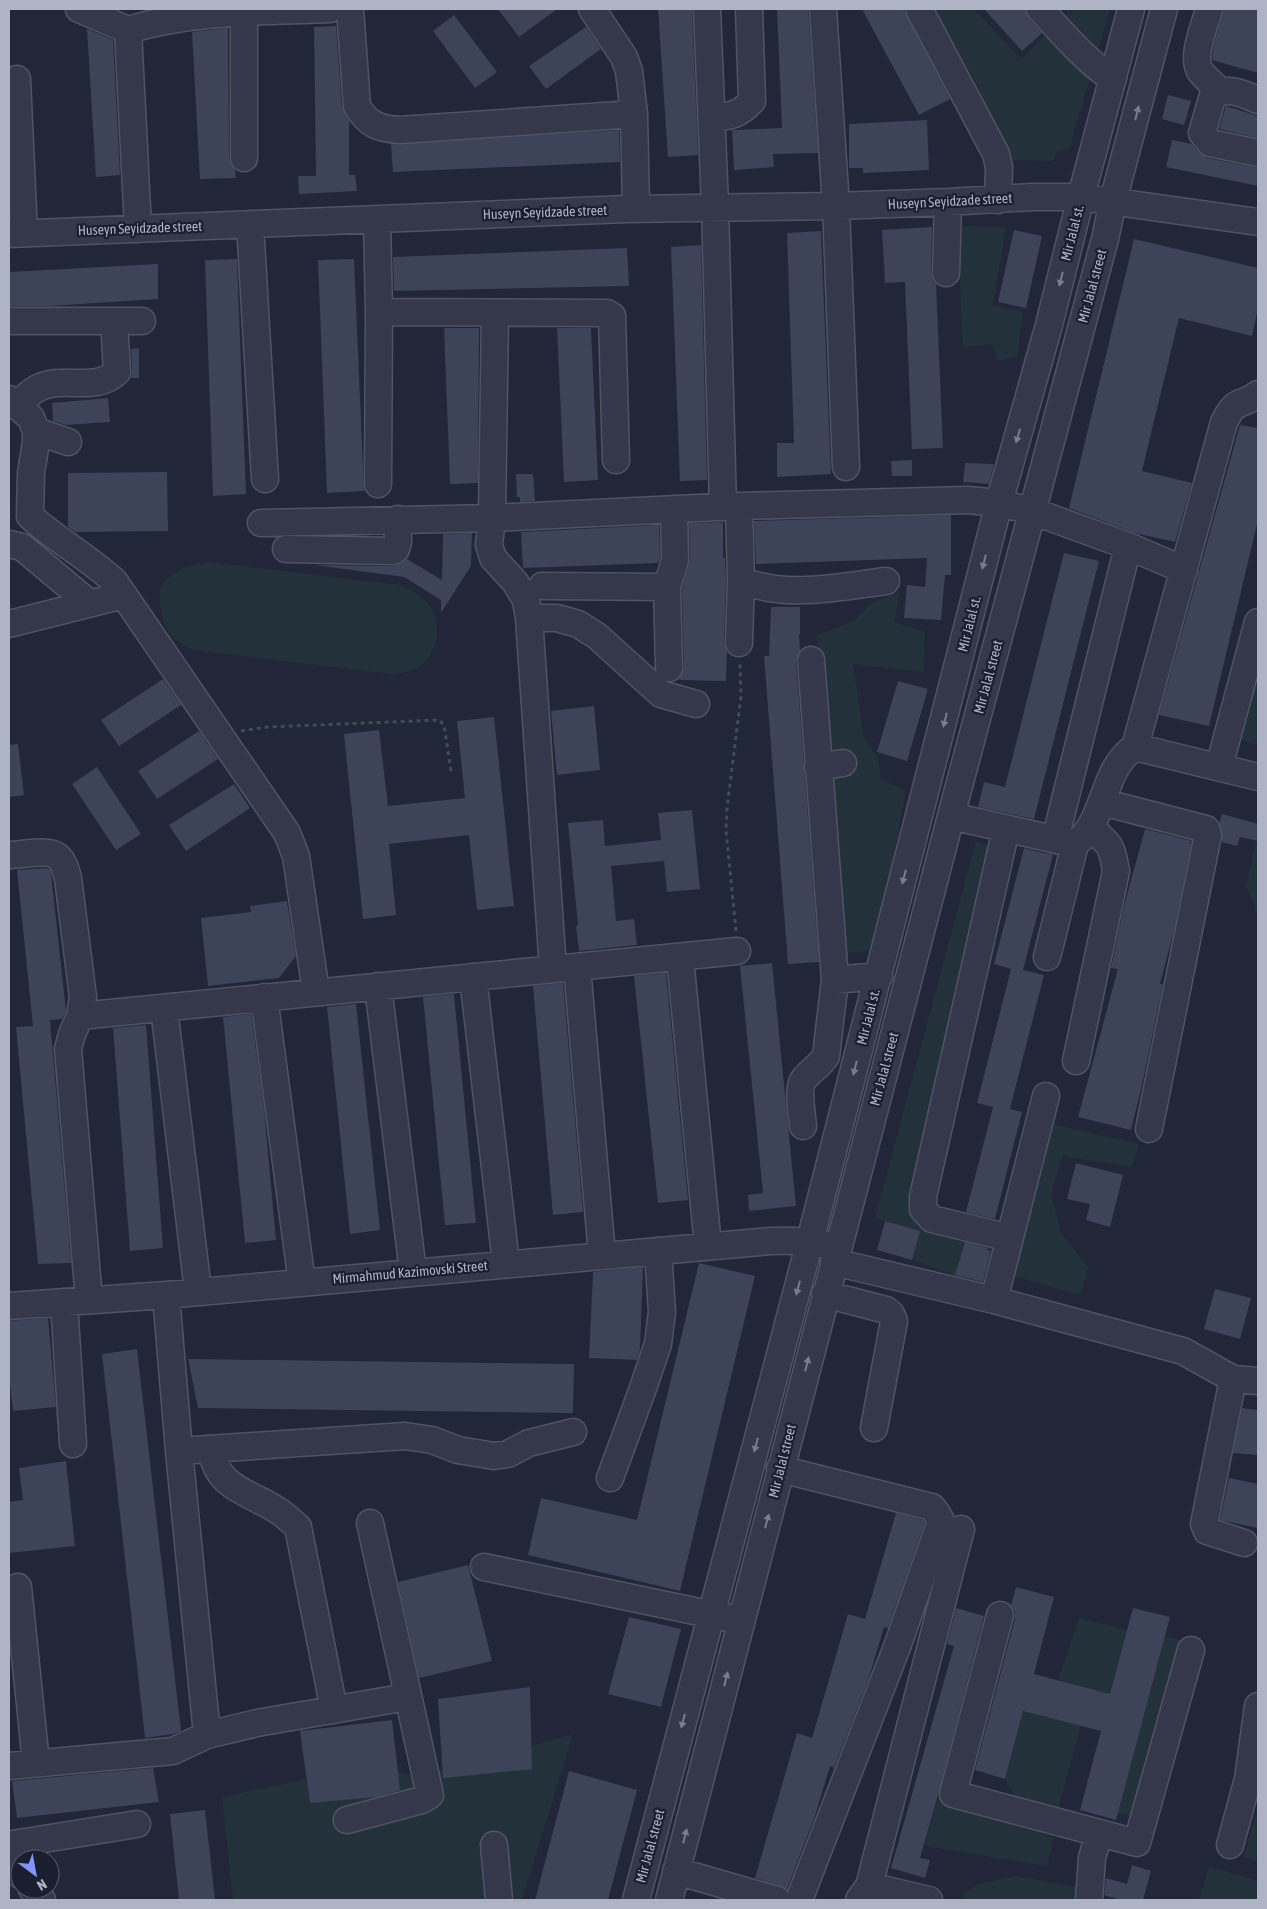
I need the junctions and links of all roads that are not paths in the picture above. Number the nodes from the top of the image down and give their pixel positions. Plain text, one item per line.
1 (79, 9) edge
2 (330, 9) edge
3 (350, 9) edge
4 (592, 9) edge
5 (707, 9) edge
6 (749, 9) edge
7 (823, 9) edge
8 (919, 9) edge
9 (1040, 9) edge
10 (1131, 9) edge
11 (1164, 9) edge
12 (1209, 9) edge
13 (185, 13) edge
14 (244, 13) junction
15 (128, 30) junction
16 (16, 78) dead end
17 (1113, 79) junction
18 (1220, 91) junction
19 (1258, 100) edge
20 (634, 114) junction
21 (711, 117) junction
22 (1258, 153) edge
23 (244, 158) dead end
24 (1081, 197) junction
25 (998, 200) junction
26 (948, 202) junction
27 (1113, 202) junction
28 (715, 206) junction
29 (836, 206) junction
30 (636, 209) junction
31 (377, 220) junction
32 (1258, 222) edge
33 (250, 224) junction
34 (138, 228) junction
35 (17, 233) edge
36 (946, 273) dead end
37 (379, 312) junction
38 (495, 313) junction
39 (9, 321) edge
40 (114, 321) junction
41 (142, 321) dead end
42 (1258, 394) edge
43 (12, 402) edge
44 (36, 430) junction
45 (68, 442) dead end
46 (616, 460) dead end
47 (846, 467) dead end
48 (265, 479) dead end
49 (378, 484) dead end
50 (999, 503) junction
51 (731, 506) junction
52 (674, 509) junction
53 (1032, 512) junction
54 (20, 517) edge
55 (492, 518) junction
56 (398, 519) junction
57 (261, 523) dead end
58 (9, 544) edge
59 (1128, 546) junction
60 (286, 548) dead end
61 (1184, 570) junction
62 (742, 580) junction
63 (886, 581) dead end
64 (542, 586) dead end
65 (667, 587) junction
66 (124, 595) junction
67 (89, 603) junction
68 (529, 618) junction
69 (1258, 622) edge
70 (9, 624) edge
71 (739, 643) road end
72 (811, 660) dead end
73 (669, 668) dead end
74 (696, 704) dead end
75 (1135, 748) junction
76 (1219, 768) junction
77 (1258, 777) edge
78 (1102, 802) junction
79 (951, 816) junction
80 (1006, 829) junction
81 (1074, 837) junction
82 (9, 855) edge
83 (738, 951) road end
84 (680, 958) junction
85 (1047, 958) dead end
86 (565, 968) junction
87 (879, 976) junction
88 (473, 977) junction
89 (835, 980) junction
90 (378, 986) junction
91 (316, 992) junction
92 (264, 997) junction
93 (164, 1008) junction
94 (80, 1016) junction
95 (1076, 1061) dead end
96 (1046, 1096) dead end
97 (803, 1126) dead end
98 (1149, 1129) dead end
99 (1010, 1238) junction
100 (810, 1241) junction
101 (708, 1246) junction
102 (658, 1251) junction
103 (602, 1255) junction
104 (836, 1255) junction
105 (506, 1263) junction
106 (414, 1272) junction
107 (302, 1283) junction
108 (198, 1291) junction
109 (825, 1294) junction
110 (166, 1295) junction
111 (89, 1300) junction
112 (994, 1300) junction
113 (64, 1302) junction
114 (9, 1306) edge
115 (1233, 1379) junction
116 (1258, 1381) edge
117 (874, 1428) dead end
118 (573, 1432) dead end
119 (73, 1444) dead end
120 (212, 1449) junction
121 (179, 1451) junction
122 (780, 1469) junction
123 (610, 1478) dead end
124 (370, 1524) dead end
125 (961, 1529) dead end
126 (1244, 1543) dead end
127 (484, 1567) dead end
128 (18, 1587) dead end
129 (712, 1614) junction
130 (1000, 1615) dead end
131 (741, 1620) junction
132 (1191, 1650) dead end
133 (407, 1697) junction
134 (1258, 1706) edge
135 (334, 1710) junction
136 (207, 1735) junction
137 (36, 1763) junction
138 (9, 1766) edge
139 (347, 1820) dead end
140 (137, 1824) dead end
141 (1100, 1833) junction
142 (494, 1845) dead end
143 (9, 1846) edge
144 (1230, 1846) dead end
145 (676, 1871) junction
146 (864, 1893) edge
147 (500, 1900) edge
148 (636, 1900) edge
149 (669, 1900) edge
150 (782, 1900) edge
151 (929, 1900) edge
152 (1089, 1900) edge

1 - 15 street
2 - 14 street
3 - 20 street
4 - 20 street
5 - 21 street
6 - 21 street
7 - 29 street
8 - 25 street
9 - 17 street
10 - 17 street, Mir Jalal st.
27 -> 11 street
12 - 18 street
13 - 14 street
13 - 15 street
14 - 23 street
15 - 34 street
16 - 35 street
17 - 24 street, Mir Jalal st.
18 - 19 street
18 - 22 street
20 - 30 street
21 - 28 street
24 - 25 street, Huseyn Seyidzade street
24 - 27 street, Huseyn Seyidzade street
24 -> 50 street, Mir Jalal st.
25 - 26 street, Huseyn Seyidzade street
26 - 29 street, Huseyn Seyidzade street
26 - 36 street
27 - 32 street, Huseyn Seyidzade street
27 - 53 street, Mir Jalal street
28 - 29 street, Huseyn Seyidzade street
28 - 30 street, Huseyn Seyidzade street
28 - 51 street
29 - 47 street
30 - 31 street, Huseyn Seyidzade street
31 - 33 street, Huseyn Seyidzade street
31 - 37 street
33 - 34 street, Huseyn Seyidzade street
33 - 48 street
34 - 35 street, Huseyn Seyidzade street
37 - 38 street
37 - 49 street
38 - 46 street
38 - 55 street
39 - 40 street
40 - 41 street
40 - 43 street
42 - 61 street
43 - 44 street
44 - 45 street
44 - 54 street
50 - 51 street
50 - 53 street
50 -> 87 street, Mir Jalal st.
51 - 52 street
51 - 62 street
52 - 55 street
52 - 65 street
53 - 59 street
53 - 79 street, Mir Jalal street
54 - 66 street
55 - 56 street
55 - 68 street
56 - 57 street
56 - 60 street
58 - 67 street
59 - 61 street
59 - 81 street
61 - 75 street
62 - 63 street
62 - 71 street
64 - 65 street
65 - 73 street
66 - 67 street
66 - 91 street
67 - 70 street
68 - 74 street
68 - 86 street
69 - 76 street
72 - 89 street
75 - 76 street
75 - 78 street
76 - 77 street
78 - 81 street
78 - 98 street
79 - 80 street
79 - 104 street, Mir Jalal street
80 - 81 street
80 - 99 street
81 - 85 street
81 - 95 street
82 - 94 street
83 - 84 street
84 - 86 street
84 - 101 street
86 - 88 street
86 - 103 street
87 - 89 street
87 -> 100 street, Mir Jalal st.
88 - 90 street
88 - 105 street
89 - 97 street
90 - 91 street
90 - 106 street
91 - 92 street
92 - 93 street
92 - 107 street
93 - 94 street
93 - 108 street
94 - 111 street
96 - 99 street
99 - 112 street
100 - 101 street, Mirmahmud Kazimovski Street
100 - 104 street, Mirmahmud Kazimovski Street
100 -> 129 street, Mir Jalal street
101 - 102 street, Mirmahmud Kazimovski Street
102 - 103 street, Mirmahmud Kazimovski Street
102 - 123 street
103 - 105 street, Mirmahmud Kazimovski Street
104 - 109 street, Mir Jalal street
104 - 112 street, Mirmahmud Kazimovski Street
105 - 106 street, Mirmahmud Kazimovski Street
106 - 107 street, Mirmahmud Kazimovski Street
107 - 108 street, Mirmahmud Kazimovski Street
108 - 110 street, Mirmahmud Kazimovski Street
109 - 117 street
122 -> 109 street, Mir Jalal street
110 - 111 street, Mirmahmud Kazimovski Street
110 - 121 street
111 - 113 street, Mirmahmud Kazimovski Street
112 - 115 street, Mirmahmud Kazimovski Street
113 - 114 street, Mirmahmud Kazimovski Street
113 - 119 street
115 - 116 street
115 - 126 street
118 - 120 street
120 - 121 street
120 - 135 street
121 - 136 street
131 -> 122 street, Mir Jalal street
122 - 150 street
124 - 133 street
125 - 146 street
127 - 129 street
128 - 137 street
129 - 131 street
129 -> 148 street, Mir Jalal street
130 - 141 street
145 -> 131 street, Mir Jalal street
132 - 141 street
133 - 135 street
133 - 139 street
134 - 144 street
135 - 136 street
136 - 137 street
137 - 138 street
140 - 143 street
141 - 152 street
142 - 147 street
145 - 149 street, Mir Jalal street
145 - 150 street
146 - 151 street

